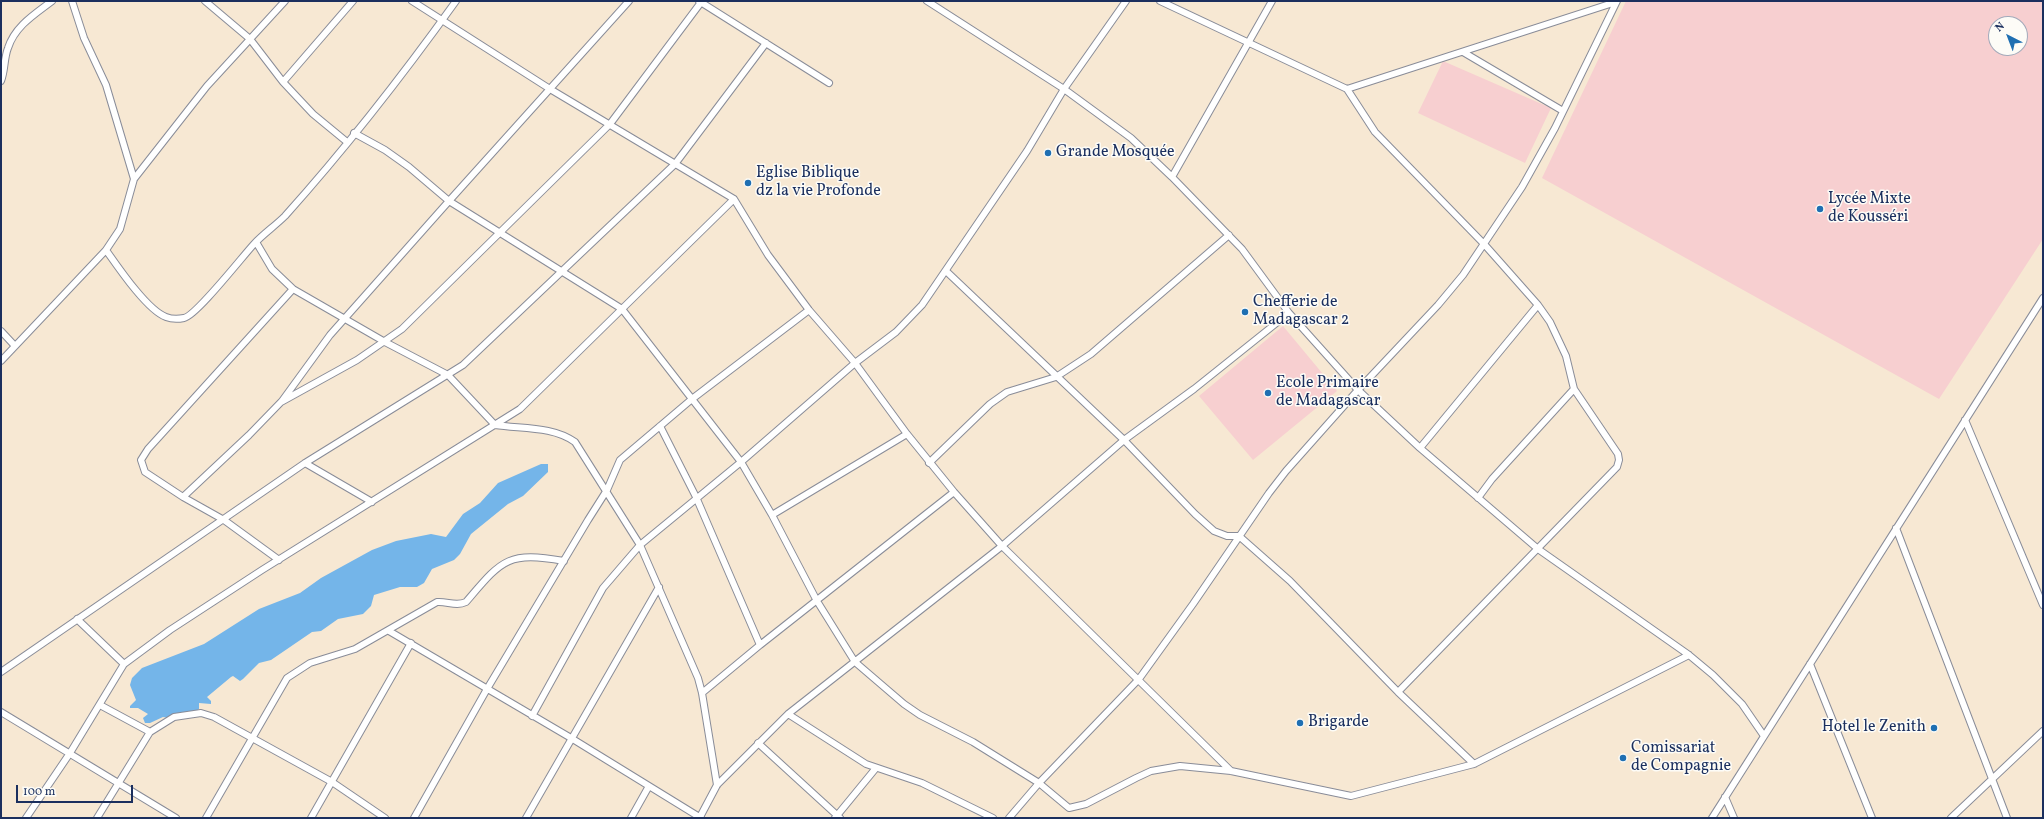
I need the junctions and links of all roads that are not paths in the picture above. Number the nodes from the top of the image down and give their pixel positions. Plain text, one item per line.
1 (52, 1) edge
2 (72, 1) edge
3 (205, 1) edge
4 (285, 1) edge
5 (353, 1) edge
6 (412, 1) edge
7 (456, 1) edge
8 (629, 1) edge
9 (927, 1) edge
10 (1126, 1) edge
11 (1160, 1) edge
12 (1272, 1) edge
13 (1616, 1) edge
14 (700, 2) edge
15 (442, 21) junction
16 (250, 39) junction
17 (766, 43) junction
18 (1248, 44) junction
19 (1463, 52) junction
20 (1, 82) edge
21 (283, 82) junction
22 (829, 84) dead end
23 (550, 88) junction
24 (1064, 89) junction
25 (1347, 89) junction
26 (1563, 111) junction
27 (610, 124) junction
28 (354, 133) junction
29 (347, 142) junction
30 (675, 164) junction
31 (1172, 177) junction
32 (134, 179) junction
33 (734, 199) junction
34 (448, 201) junction
35 (498, 233) junction
36 (1229, 235) junction
37 (256, 242) junction
38 (1484, 244) junction
39 (106, 250) junction
40 (946, 271) junction
41 (561, 272) junction
42 (293, 289) junction
43 (2043, 298) edge
44 (1538, 305) junction
45 (622, 308) junction
46 (809, 310) junction
47 (1289, 313) junction
48 (345, 318) junction
49 (1, 331) edge
50 (385, 342) junction
51 (15, 346) junction
52 (1, 361) edge
53 (855, 363) junction
54 (448, 375) junction
55 (1056, 377) junction
56 (1574, 389) junction
57 (1358, 390) junction
58 (692, 398) junction
59 (281, 402) junction
60 (1965, 420) junction
61 (495, 425) junction
62 (660, 426) junction
63 (907, 434) junction
64 (1124, 440) junction
65 (1420, 448) junction
66 (741, 462) junction
67 (305, 463) junction
68 (930, 463) junction
69 (607, 490) junction
70 (954, 492) junction
71 (183, 497) junction
72 (696, 497) junction
73 (1478, 498) junction
74 (372, 502) junction
75 (772, 515) junction
76 (224, 520) junction
77 (1896, 528) junction
78 (1239, 536) junction
79 (640, 545) junction
80 (1002, 546) junction
81 (1538, 549) junction
82 (279, 560) junction
83 (564, 561) junction
84 (659, 587) junction
85 (817, 601) junction
86 (2043, 605) edge
87 (77, 619) junction
88 (389, 631) junction
89 (411, 643) junction
90 (760, 645) junction
91 (1689, 655) junction
92 (855, 662) junction
93 (124, 664) junction
94 (1810, 664) junction
95 (1, 672) edge
96 (1139, 679) junction
97 (487, 689) junction
98 (1398, 692) junction
99 (702, 693) junction
100 (100, 705) junction
101 (1, 712) edge
102 (788, 714) junction
103 (532, 716) junction
104 (2043, 731) edge
105 (150, 732) junction
106 (1764, 736) junction
107 (571, 738) junction
108 (252, 740) junction
109 (758, 743) junction
110 (70, 753) junction
111 (1474, 764) junction
112 (876, 768) junction
113 (1231, 771) junction
114 (1991, 779) junction
115 (119, 782) junction
116 (332, 782) junction
117 (1039, 783) junction
118 (717, 785) junction
119 (649, 786) junction
120 (1725, 797) junction
121 (837, 817) edge
122 (26, 818) edge
123 (97, 818) edge
124 (176, 818) edge
125 (206, 818) edge
126 (311, 818) edge
127 (385, 818) edge
128 (414, 818) edge
129 (526, 818) edge
130 (631, 818) edge
131 (701, 818) edge
132 (993, 818) edge
133 (1009, 818) edge
134 (1712, 818) edge
135 (1734, 818) edge
136 (1872, 818) edge
137 (1952, 818) edge
138 (2006, 818) edge

1 - 20 street
2 - 32 street
3 - 16 street
4 - 16 street
5 - 21 street
6 - 15 street
7 - 15 street
8 - 23 street
9 - 24 street
10 - 24 street
11 - 18 street
12 - 18 street
13 - 19 street
13 - 26 street
14 - 17 street
14 - 27 street
15 - 23 street
15 - 28 street
16 - 21 street
16 - 32 street
17 - 22 street
17 - 30 street
18 - 25 street
18 - 31 street
19 - 25 street
19 - 26 street
21 - 29 street
23 - 27 street
23 - 34 street
24 - 31 street
24 - 40 street
25 - 38 street
26 - 38 street
27 - 30 street
27 - 35 street
28 - 29 street
28 - 34 street
29 - 37 street
30 - 33 street
30 - 41 street
31 - 36 street
32 - 39 street
33 - 45 street
33 - 46 street
34 - 35 street
34 - 48 street
35 - 41 street
35 - 50 street
36 - 47 street
36 - 55 street
37 - 39 street
37 - 42 street
38 - 44 street
38 - 57 street
39 - 51 street
40 - 53 street
40 - 55 street
41 - 45 street
41 - 54 street
42 - 48 street
42 - 71 street
43 - 60 street
44 - 56 street
44 - 65 street
45 - 58 street
45 - 61 street
46 - 53 street
46 - 58 street
47 - 57 street
47 - 64 street
48 - 50 street
48 - 59 street
49 - 51 street
50 - 54 street
50 - 59 street
51 - 52 street
53 - 63 street
53 - 66 street
54 - 61 street
54 - 67 street
55 - 64 street
55 - 68 street
56 - 73 street
56 - 81 street
57 - 65 street
57 - 78 street
58 - 62 street
58 - 66 street
59 - 71 street
60 - 77 street
60 - 86 street
61 - 69 street
61 - 74 street
62 - 69 street
62 - 72 street
63 - 68 street
63 - 75 street
64 - 78 street
64 - 80 street
65 - 73 street
66 - 72 street
66 - 75 street
67 - 74 street
67 - 76 street
68 - 70 street
69 - 79 street
69 - 83 street
70 - 80 street
70 - 85 street
71 - 76 street
72 - 79 street
72 - 90 street
73 - 81 street
74 - 82 street
75 - 85 street
76 - 82 street
76 - 87 street
77 - 94 street
77 - 114 street
78 - 96 street
78 - 98 street
79 - 84 street
79 - 103 street
80 - 92 street
80 - 96 street
81 - 91 street
81 - 98 street
82 - 93 street
83 - 88 street
83 - 97 street
84 - 99 street
84 - 107 street
85 - 90 street
85 - 92 street
87 - 93 street
87 - 95 street
88 - 89 street
88 - 108 street
89 - 97 street
89 - 116 street
90 - 99 street
91 - 106 street
91 - 111 street
92 - 102 street
92 - 117 street
93 - 100 street
94 - 106 street
94 - 136 street
96 - 113 street
96 - 117 street
97 - 103 street
97 - 128 street
98 - 111 street
99 - 118 street
100 - 105 street
100 - 110 street
101 - 110 street
102 - 109 street
102 - 112 street
103 - 107 street
104 - 114 street
105 - 108 street
105 - 115 street
106 - 120 street
107 - 119 street
107 - 129 street
108 - 116 street
108 - 125 street
109 - 118 street
109 - 121 street
110 - 115 street
110 - 122 street
111 - 113 street
112 - 121 street
112 - 132 street
113 - 117 street
114 - 137 street
114 - 138 street
115 - 123 street
115 - 124 street
116 - 126 street
116 - 127 street
117 - 133 street
118 - 131 street
119 - 130 street
119 - 131 street
120 - 134 street
120 - 135 street

